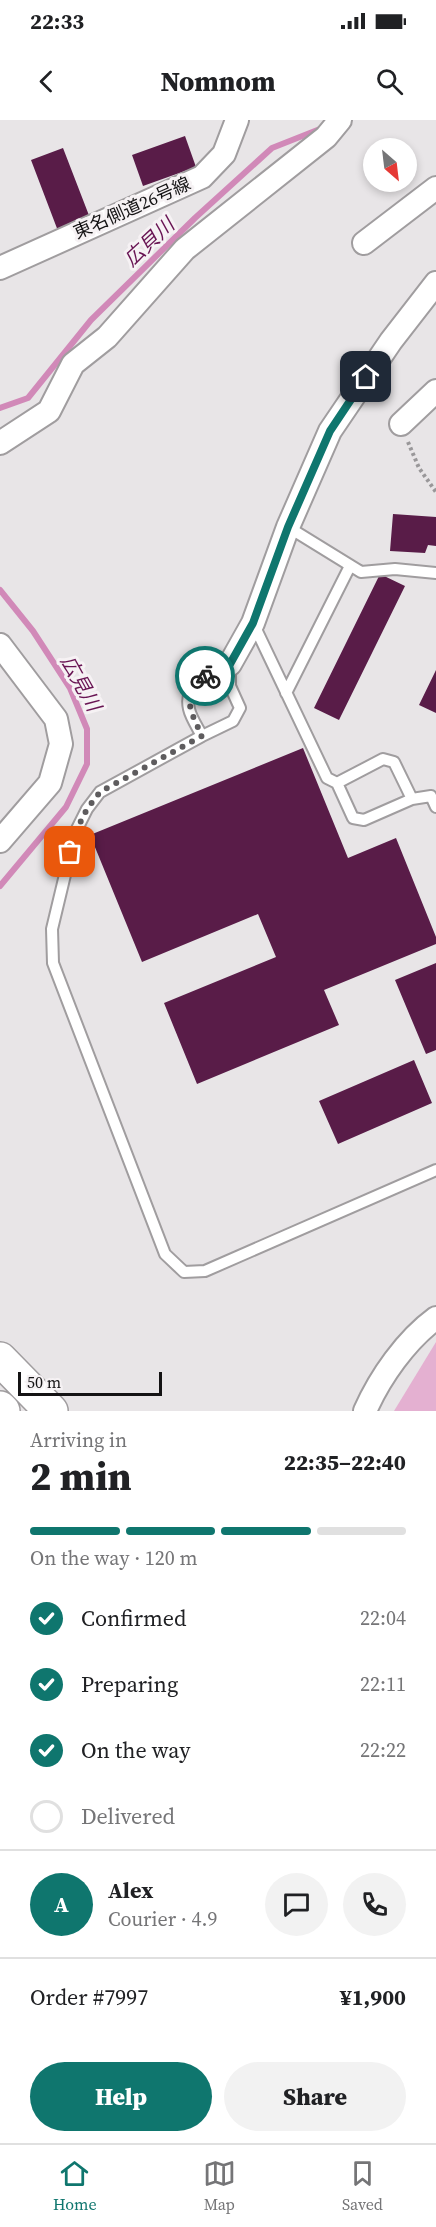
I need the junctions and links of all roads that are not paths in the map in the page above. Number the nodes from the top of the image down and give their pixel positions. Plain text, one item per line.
1 (237, 120) edge
2 (340, 120) edge
3 (436, 188) edge
4 (364, 243) dead end
5 (0, 268) edge
6 (436, 283) edge
7 (436, 391) edge
8 (401, 424) road end
9 (0, 443) edge
10 (288, 527) junction
11 (350, 566) junction
12 (436, 573) edge
13 (253, 623) junction
14 (0, 645) edge
15 (230, 664) junction
16 (286, 693) junction
17 (202, 736) junction
18 (337, 783) junction
19 (412, 799) junction
20 (436, 807) edge
21 (0, 841) edge
22 (436, 1170) edge
23 (436, 1318) edge
24 (0, 1359) edge
25 (51, 1411) edge
26 (365, 1411) edge

1 - 5 street, 東名側道26号線
2 - 9 street
3 - 4 street
6 - 10 street
7 - 8 street
10 - 11 lane
10 - 13 street
11 - 12 lane
11 - 16 lane
13 - 15 street
13 - 16 lane
14 - 21 street
15 - 17 lane
15 - 17 lane
16 - 18 lane
17 - 22 lane
18 - 19 lane
18 - 19 lane
19 - 20 lane
23 - 26 street
24 - 25 highway

